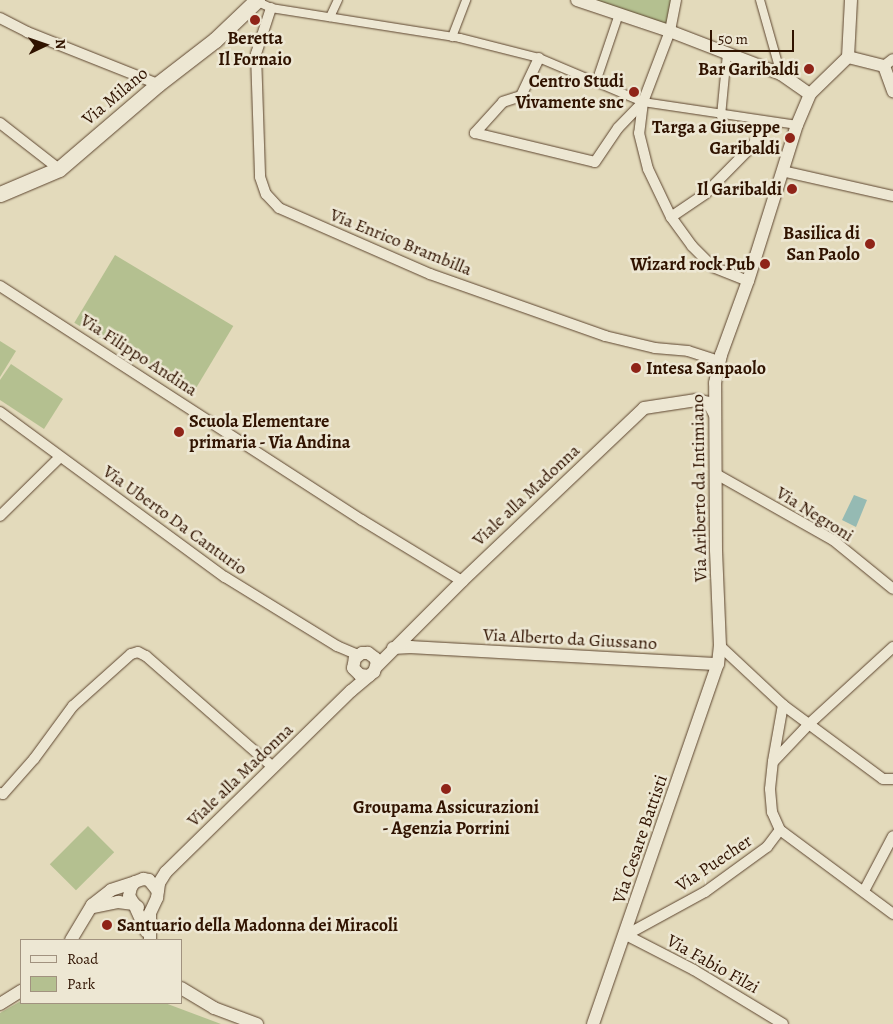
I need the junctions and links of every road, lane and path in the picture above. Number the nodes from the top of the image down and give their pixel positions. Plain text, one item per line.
1 (338, 0) edge
2 (466, 0) edge
3 (577, 0) edge
4 (676, 0) edge
5 (760, 0) edge
6 (851, 0) edge
7 (249, 2) edge
8 (271, 8) junction
9 (619, 14) junction
10 (330, 17) junction
11 (0, 18) edge
12 (670, 31) junction
13 (452, 37) junction
14 (727, 54) junction
15 (848, 57) junction
16 (540, 58) junction
17 (888, 62) edge
18 (781, 74) junction
19 (596, 82) junction
20 (158, 84) junction
21 (893, 92) edge
22 (810, 94) junction
23 (643, 102) junction
24 (721, 116) junction
25 (769, 122) junction
26 (0, 123) edge
27 (797, 125) junction
28 (59, 169) junction
29 (782, 171) junction
30 (0, 194) edge
31 (893, 196) edge
32 (671, 217) junction
33 (748, 280) junction
34 (0, 286) edge
35 (713, 359) dead end
36 (715, 383) junction
37 (696, 400) junction
38 (0, 412) edge
39 (715, 416) junction
40 (60, 457) junction
41 (716, 474) junction
42 (0, 516) edge
43 (462, 580) junction
44 (893, 589) edge
45 (417, 627) junction
46 (396, 647) junction
47 (893, 647) edge
48 (420, 648) junction
49 (722, 648) junction
50 (372, 655) junction
51 (355, 664) junction
52 (718, 664) junction
53 (373, 672) junction
54 (351, 691) junction
55 (783, 705) junction
56 (808, 723) junction
57 (773, 762) junction
58 (273, 767) junction
59 (893, 779) edge
60 (1, 794) edge
61 (780, 830) junction
62 (893, 836) edge
63 (174, 863) junction
64 (137, 881) junction
65 (864, 891) junction
66 (156, 897) junction
67 (134, 904) junction
68 (87, 910) junction
69 (893, 914) edge
70 (626, 935) junction
71 (72, 939) edge
72 (149, 939) edge
73 (149, 939) edge
74 (182, 989) edge
75 (20, 993) edge
76 (0, 1004) edge
77 (257, 1024) edge
78 (593, 1024) edge
79 (783, 1024) edge

1 - 10 street
2 - 13 street
3 - 9 street
4 - 12 street
5 - 18 street
6 - 15 street
7 - 8 street
7 - 20 main road, Via Milano
8 - 10 street
8 - 35 street, Via Enrico Brambilla
9 - 12 street
9 - 19 street
10 - 13 street
11 - 20 street
12 - 14 street
12 - 23 street
13 - 16 street
14 - 18 street
14 - 24 street
15 - 17 street
15 - 22 street
16 - 19 street
16 - 23 street
17 - 21 street
18 - 22 street
19 - 23 street
20 - 28 main road, Via Milano
22 - 27 street, Via Ariberto da Intimiano
23 - 24 street
23 - 32 street
24 - 25 street
25 - 27 street
25 - 32 street
26 - 28 street
27 - 29 street, Via Ariberto da Intimiano
28 - 30 main road, Via Milano
29 - 31 street
29 - 33 street, Via Ariberto da Intimiano
32 - 33 street
33 - 36 street, Via Ariberto da Intimiano
34 - 43 street, Via Filippo Andina
36 - 37 street
36 - 39 street, Via Ariberto da Intimiano
37 - 39 street
37 - 43 street, Viale alla Madonna
38 - 40 street, Via Uberto Da Canturio
39 - 41 street, Via Ariberto da Intimiano
40 - 42 street
40 - 51 street, Via Uberto Da Canturio
41 - 44 street, Via Negroni
41 - 49 street, Via Ariberto da Intimiano
43 - 45 street, Viale alla Madonna
45 - 46 street, Viale alla Madonna
45 - 48 street
46 - 48 street, Via Alberto da Giussano
46 - 50 street, Viale alla Madonna
46 - 53 street, Viale alla Madonna
47 - 56 street
48 - 52 street, Via Alberto da Giussano
49 - 52 street, Via Ariberto da Intimiano
49 - 55 street
50 - 51 street
50 - 53 street
51 - 53 street
51 - 54 street
52 - 70 street, Via Cesare Battisti
53 - 54 street, Viale alla Madonna
54 - 58 street, Viale alla Madonna
55 - 56 street
55 - 57 street
56 - 57 street
56 - 59 street
57 - 61 street
58 - 60 street
58 - 63 street, Viale alla Madonna
61 - 65 street
61 - 70 street, Via Puecher
62 - 65 street
63 - 64 street, Viale alla Madonna
63 - 66 street, Viale alla Madonna
64 - 66 street
64 - 67 street
64 - 68 street, Viale alla Madonna
65 - 69 street
66 - 67 street
66 - 72 street, Viale alla Madonna
67 - 68 street
67 - 73 street
68 - 71 street
70 - 78 street, Via Cesare Battisti
70 - 79 street, Via Fabio Filzi
74 - 77 street
75 - 76 street

